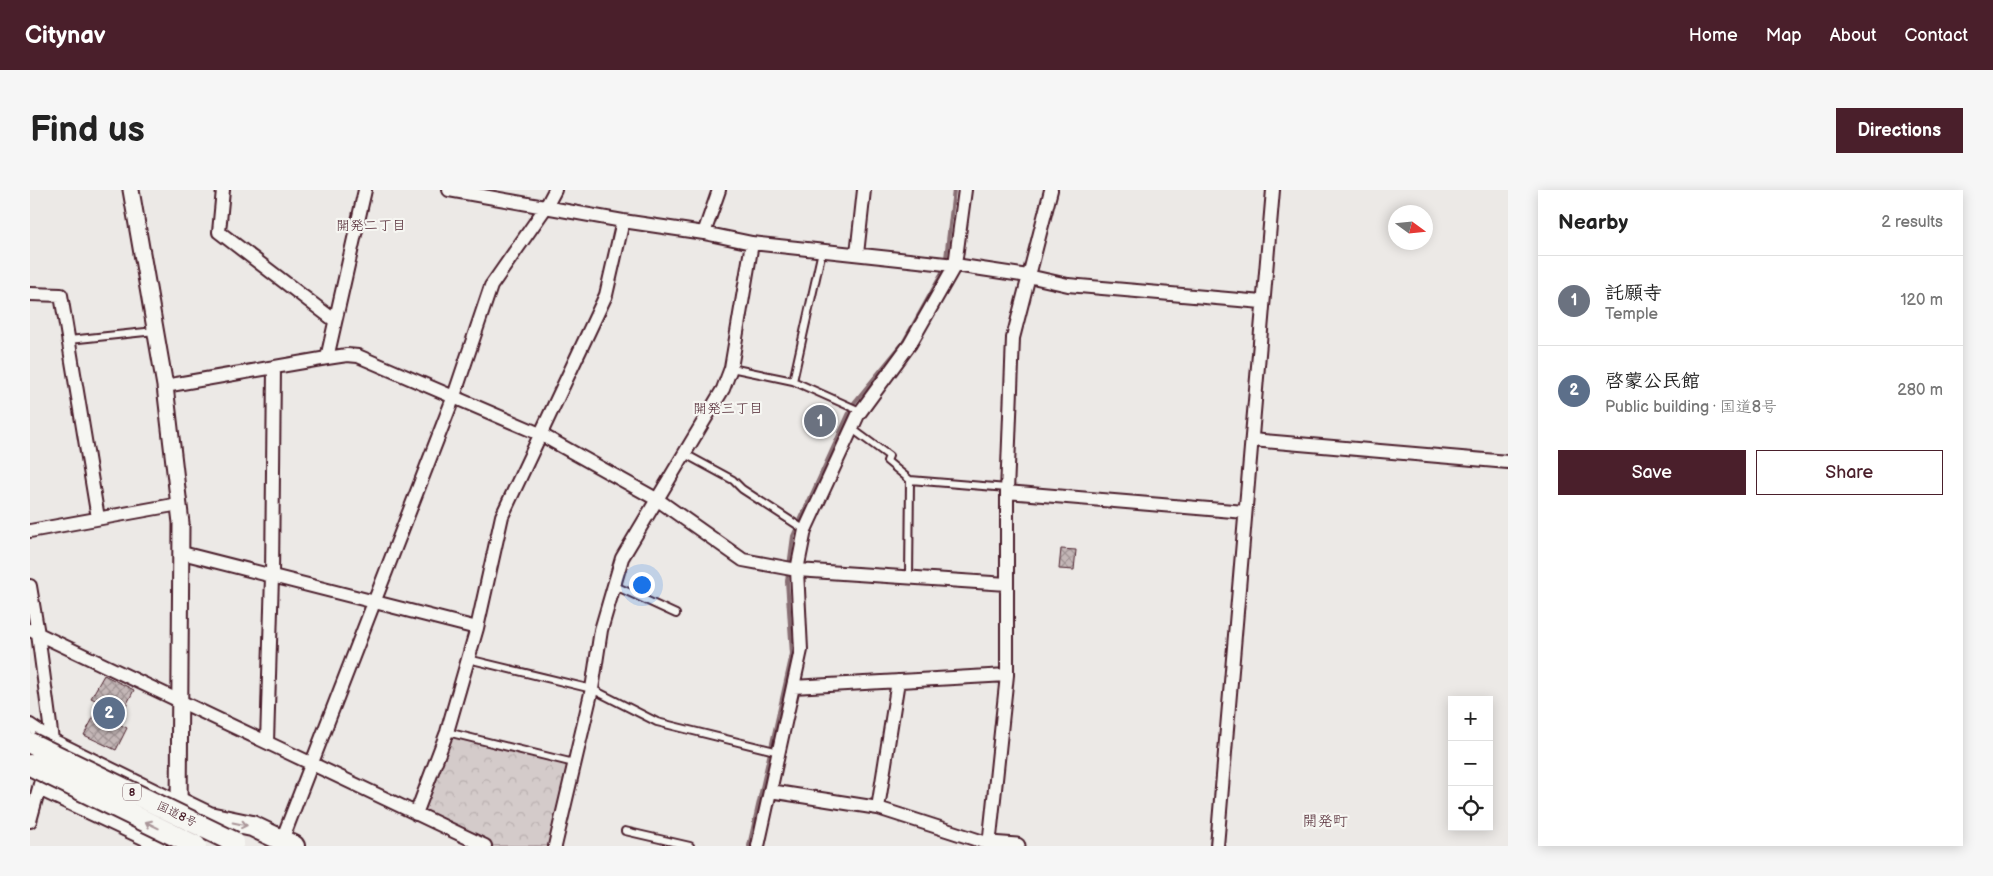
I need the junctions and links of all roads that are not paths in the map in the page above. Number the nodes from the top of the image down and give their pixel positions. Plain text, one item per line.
1 (131, 190) edge
2 (223, 190) edge
3 (365, 190) edge
4 (449, 190) edge
5 (555, 190) edge
6 (719, 190) edge
7 (864, 190) edge
8 (965, 190) edge
9 (1051, 190) edge
10 (1273, 190) edge
11 (476, 192) edge
12 (546, 207) junction
13 (624, 221) junction
14 (704, 233) junction
15 (752, 244) junction
16 (822, 251) junction
17 (857, 254) junction
18 (955, 265) junction
19 (1028, 276) junction
20 (30, 294) edge
21 (1262, 302) junction
22 (334, 320) junction
23 (155, 332) junction
24 (68, 340) junction
25 (326, 358) junction
26 (274, 367) junction
27 (731, 368) junction
28 (793, 381) junction
29 (165, 386) junction
30 (454, 396) junction
31 (860, 411) junction
32 (851, 428) junction
33 (540, 434) junction
34 (1252, 440) junction
35 (685, 454) junction
36 (1508, 462) edge
37 (910, 480) junction
38 (1007, 490) junction
39 (658, 500) junction
40 (179, 504) junction
41 (1245, 512) junction
42 (98, 518) junction
43 (805, 530) junction
44 (30, 531) edge
45 (182, 553) junction
46 (797, 570) junction
47 (272, 576) junction
48 (908, 577) junction
49 (1007, 584) junction
50 (613, 585) junction
51 (30, 586) edge
52 (375, 602) junction
53 (676, 614) dead end
54 (477, 628) junction
55 (34, 632) edge
56 (468, 659) junction
57 (1007, 675) junction
58 (898, 682) junction
59 (793, 687) junction
60 (592, 689) junction
61 (178, 700) junction
62 (30, 725) edge
63 (446, 732) junction
64 (52, 740) junction
65 (266, 742) junction
66 (30, 743) edge
67 (779, 752) junction
68 (311, 763) junction
69 (574, 763) junction
70 (30, 765) edge
71 (39, 788) junction
72 (770, 791) junction
73 (178, 802) junction
74 (878, 808) junction
75 (416, 814) junction
76 (30, 821) edge
77 (625, 831) dead end
78 (288, 843) edge
79 (239, 844) edge
80 (989, 845) edge
81 (160, 846) edge
82 (180, 846) edge
83 (196, 846) edge
84 (485, 846) edge
85 (555, 846) edge
86 (690, 846) edge
87 (758, 846) edge
88 (1016, 846) edge
89 (1217, 846) edge

1 - 23 street
2 - 22 street
3 - 22 street
4 - 11 street
5 - 12 street
6 - 14 street
7 - 17 street
8 - 18 street
9 - 19 street
10 - 21 street
11 - 12 street
12 - 13 street
12 - 30 street
13 - 14 street
13 - 33 street
14 - 15 street
15 - 16 street
15 - 27 street
16 - 17 street
16 - 28 lane
17 - 18 street
18 - 19 street
18 - 31 street
19 - 21 street
19 - 38 street
20 - 24 street
21 - 34 street
22 - 25 street
23 - 24 lane
23 - 29 street
24 - 42 street
25 - 26 street
25 - 30 street
26 - 29 street
26 - 47 street
27 - 28 lane
27 - 35 street
28 - 31 lane
29 - 40 street
30 - 33 street
30 - 52 street
31 - 32 street
32 - 37 lane
32 - 43 street
33 - 39 street
33 - 54 street
34 - 36 street
34 - 41 street
35 - 39 street
35 - 43 lane
37 - 38 lane
37 - 48 lane
38 - 41 street
38 - 49 street
39 - 46 street
39 - 50 street
40 - 42 street
40 - 45 street
41 - 89 street
42 - 44 street
43 - 46 street
45 - 47 street
45 - 61 street
46 - 48 street
46 - 59 street
47 - 52 street
47 - 65 street
48 - 49 street
49 - 57 street
50 - 53 lane
50 - 60 street
51 - 55 street
52 - 54 street
52 - 68 street
54 - 56 street
55 - 61 street
55 - 64 street
56 - 60 lane
56 - 63 street
57 - 58 street
57 - 80 street
58 - 59 street
58 - 74 street
59 - 67 street
60 - 67 lane
60 - 69 street
61 - 65 street
61 - 73 street
62 - 64 street
63 - 69 lane
63 - 75 street
64 - 71 street
64 - 73 street
65 - 68 street
66 - 79 highway, 国道8号 / 8, bridge
67 - 72 street
68 - 75 street
68 - 78 street
69 - 85 street
83 -> 70 highway, 国道8号 / 8, bridge
71 - 76 street
71 - 81 street
72 - 74 street
72 - 87 street
73 -> 78 highway
73 - 82 street
74 - 80 street
75 - 84 street
77 - 86 lane
80 - 88 street

